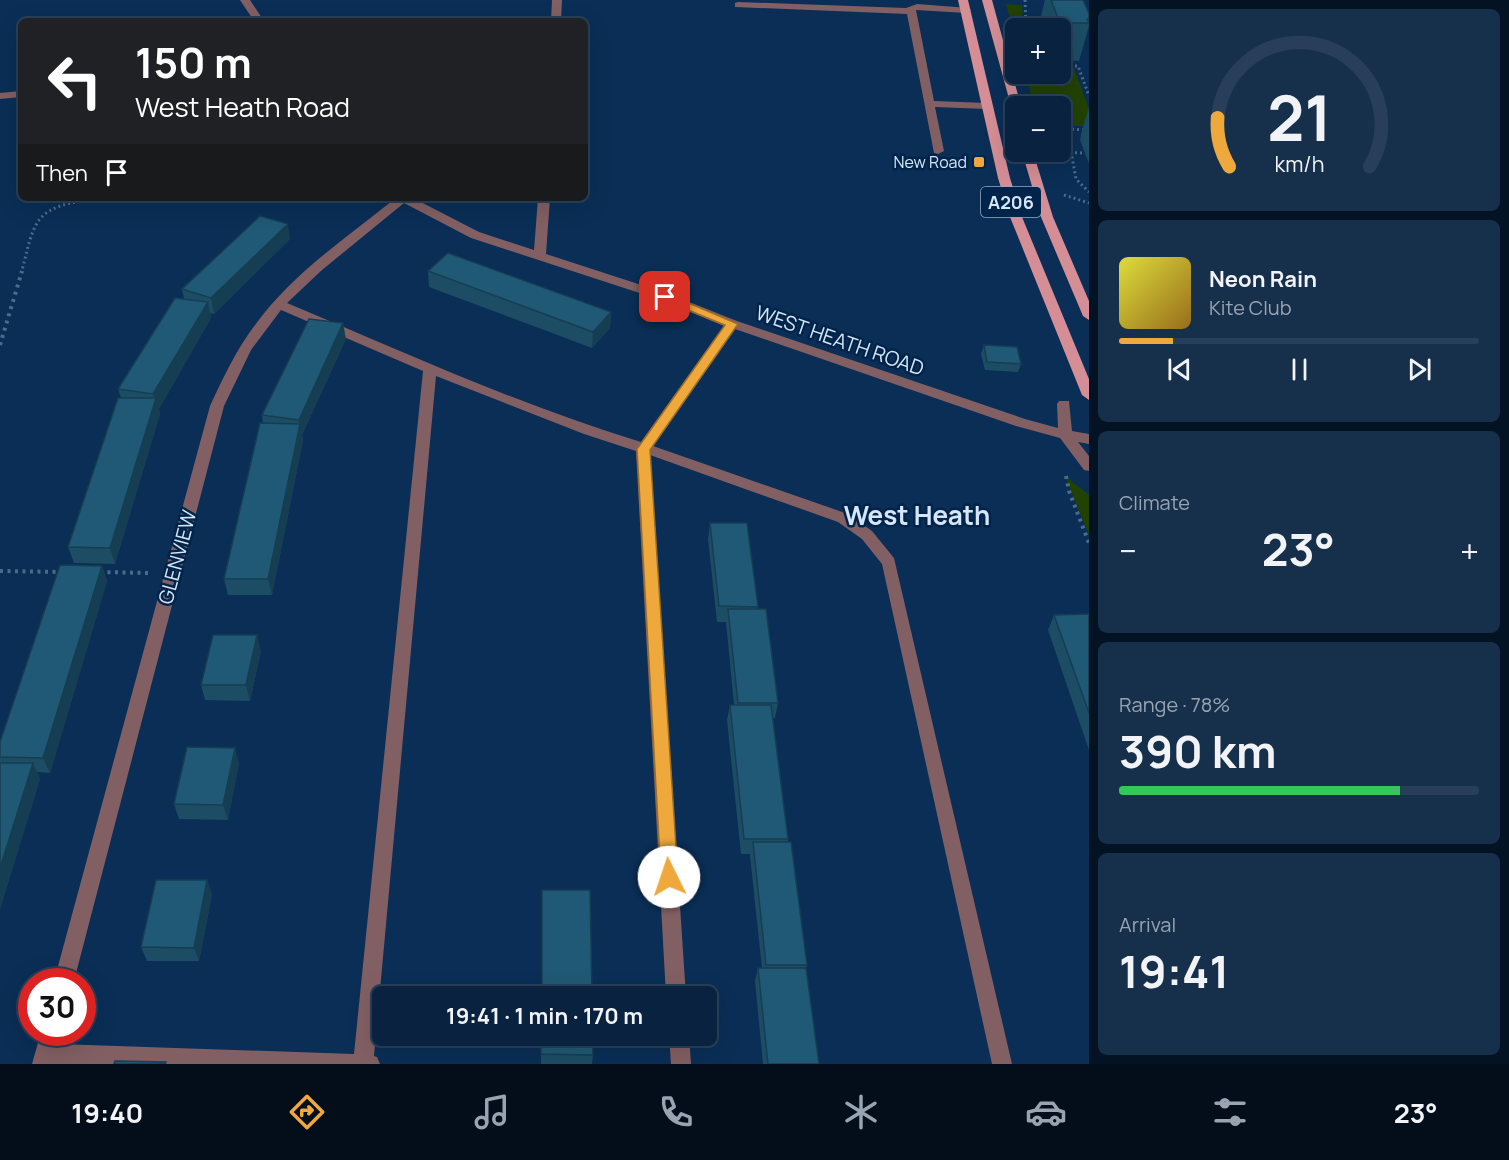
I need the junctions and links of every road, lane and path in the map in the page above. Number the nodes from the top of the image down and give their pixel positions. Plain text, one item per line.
1 (245, 0) edge
2 (557, 0) edge
3 (987, 0) edge
4 (1024, 0) edge
5 (738, 5) dead end
6 (965, 5) edge
7 (911, 11) junction
8 (257, 18) edge
9 (556, 18) edge
10 (1025, 18) edge
11 (1071, 66) edge
12 (18, 94) edge
13 (0, 96) edge
14 (1013, 96) edge
15 (1089, 96) edge
16 (929, 104) junction
17 (987, 106) junction
18 (1071, 129) edge
19 (1089, 130) edge
20 (938, 151) dead end
21 (1071, 153) joint
22 (1085, 153) dead end
23 (1030, 162) edge
24 (1089, 192) edge
25 (93, 201) edge
26 (399, 201) edge
27 (409, 201) edge
28 (544, 201) edge
29 (540, 255) junction
30 (278, 304) junction
31 (1089, 316) edge
32 (732, 324) junction
33 (0, 345) edge
34 (430, 368) junction
35 (1089, 394) edge
36 (1064, 404) dead end
37 (1065, 435) junction
38 (1089, 439) edge
39 (644, 449) junction
40 (1089, 466) edge
41 (1065, 474) dead end
42 (1089, 543) edge
43 (0, 571) edge
44 (69, 572) edge
45 (92, 572) edge
46 (172, 573) junction
47 (67, 968) edge
48 (675, 986) edge
49 (680, 1046) edge
50 (44, 1058) edge
51 (363, 1064) edge
52 (370, 1064) edge
53 (681, 1064) edge
54 (1002, 1064) edge

1 - 8 street
2 - 9 street
3 - 14 main road
4 - 10 path
5 - 7 street
6 - 7 street
6 - 17 main road, A206
7 - 16 street
11 - 15 path
12 - 13 street
16 - 17 street
16 - 20 street
17 - 35 main road, A206
18 - 19 path
21 - 22 path
21 - 24 path
23 - 31 main road, A206
25 - 33 path
26 - 30 street, GLENVIEW
27 - 29 street, WEST HEATH ROAD
28 - 29 street
29 - 32 street, WEST HEATH ROAD
30 - 34 street
30 - 46 street, GLENVIEW
32 - 37 street, WEST HEATH ROAD
32 - 39 street
34 - 39 street
34 - 51 street
36 - 37 street
37 - 38 street, WEST HEATH ROAD
37 - 40 street
39 - 48 street
39 - 54 street
41 - 42 path
43 - 44 path
45 - 46 path
46 - 47 street, GLENVIEW
49 - 53 street
50 - 51 street
51 - 52 street

